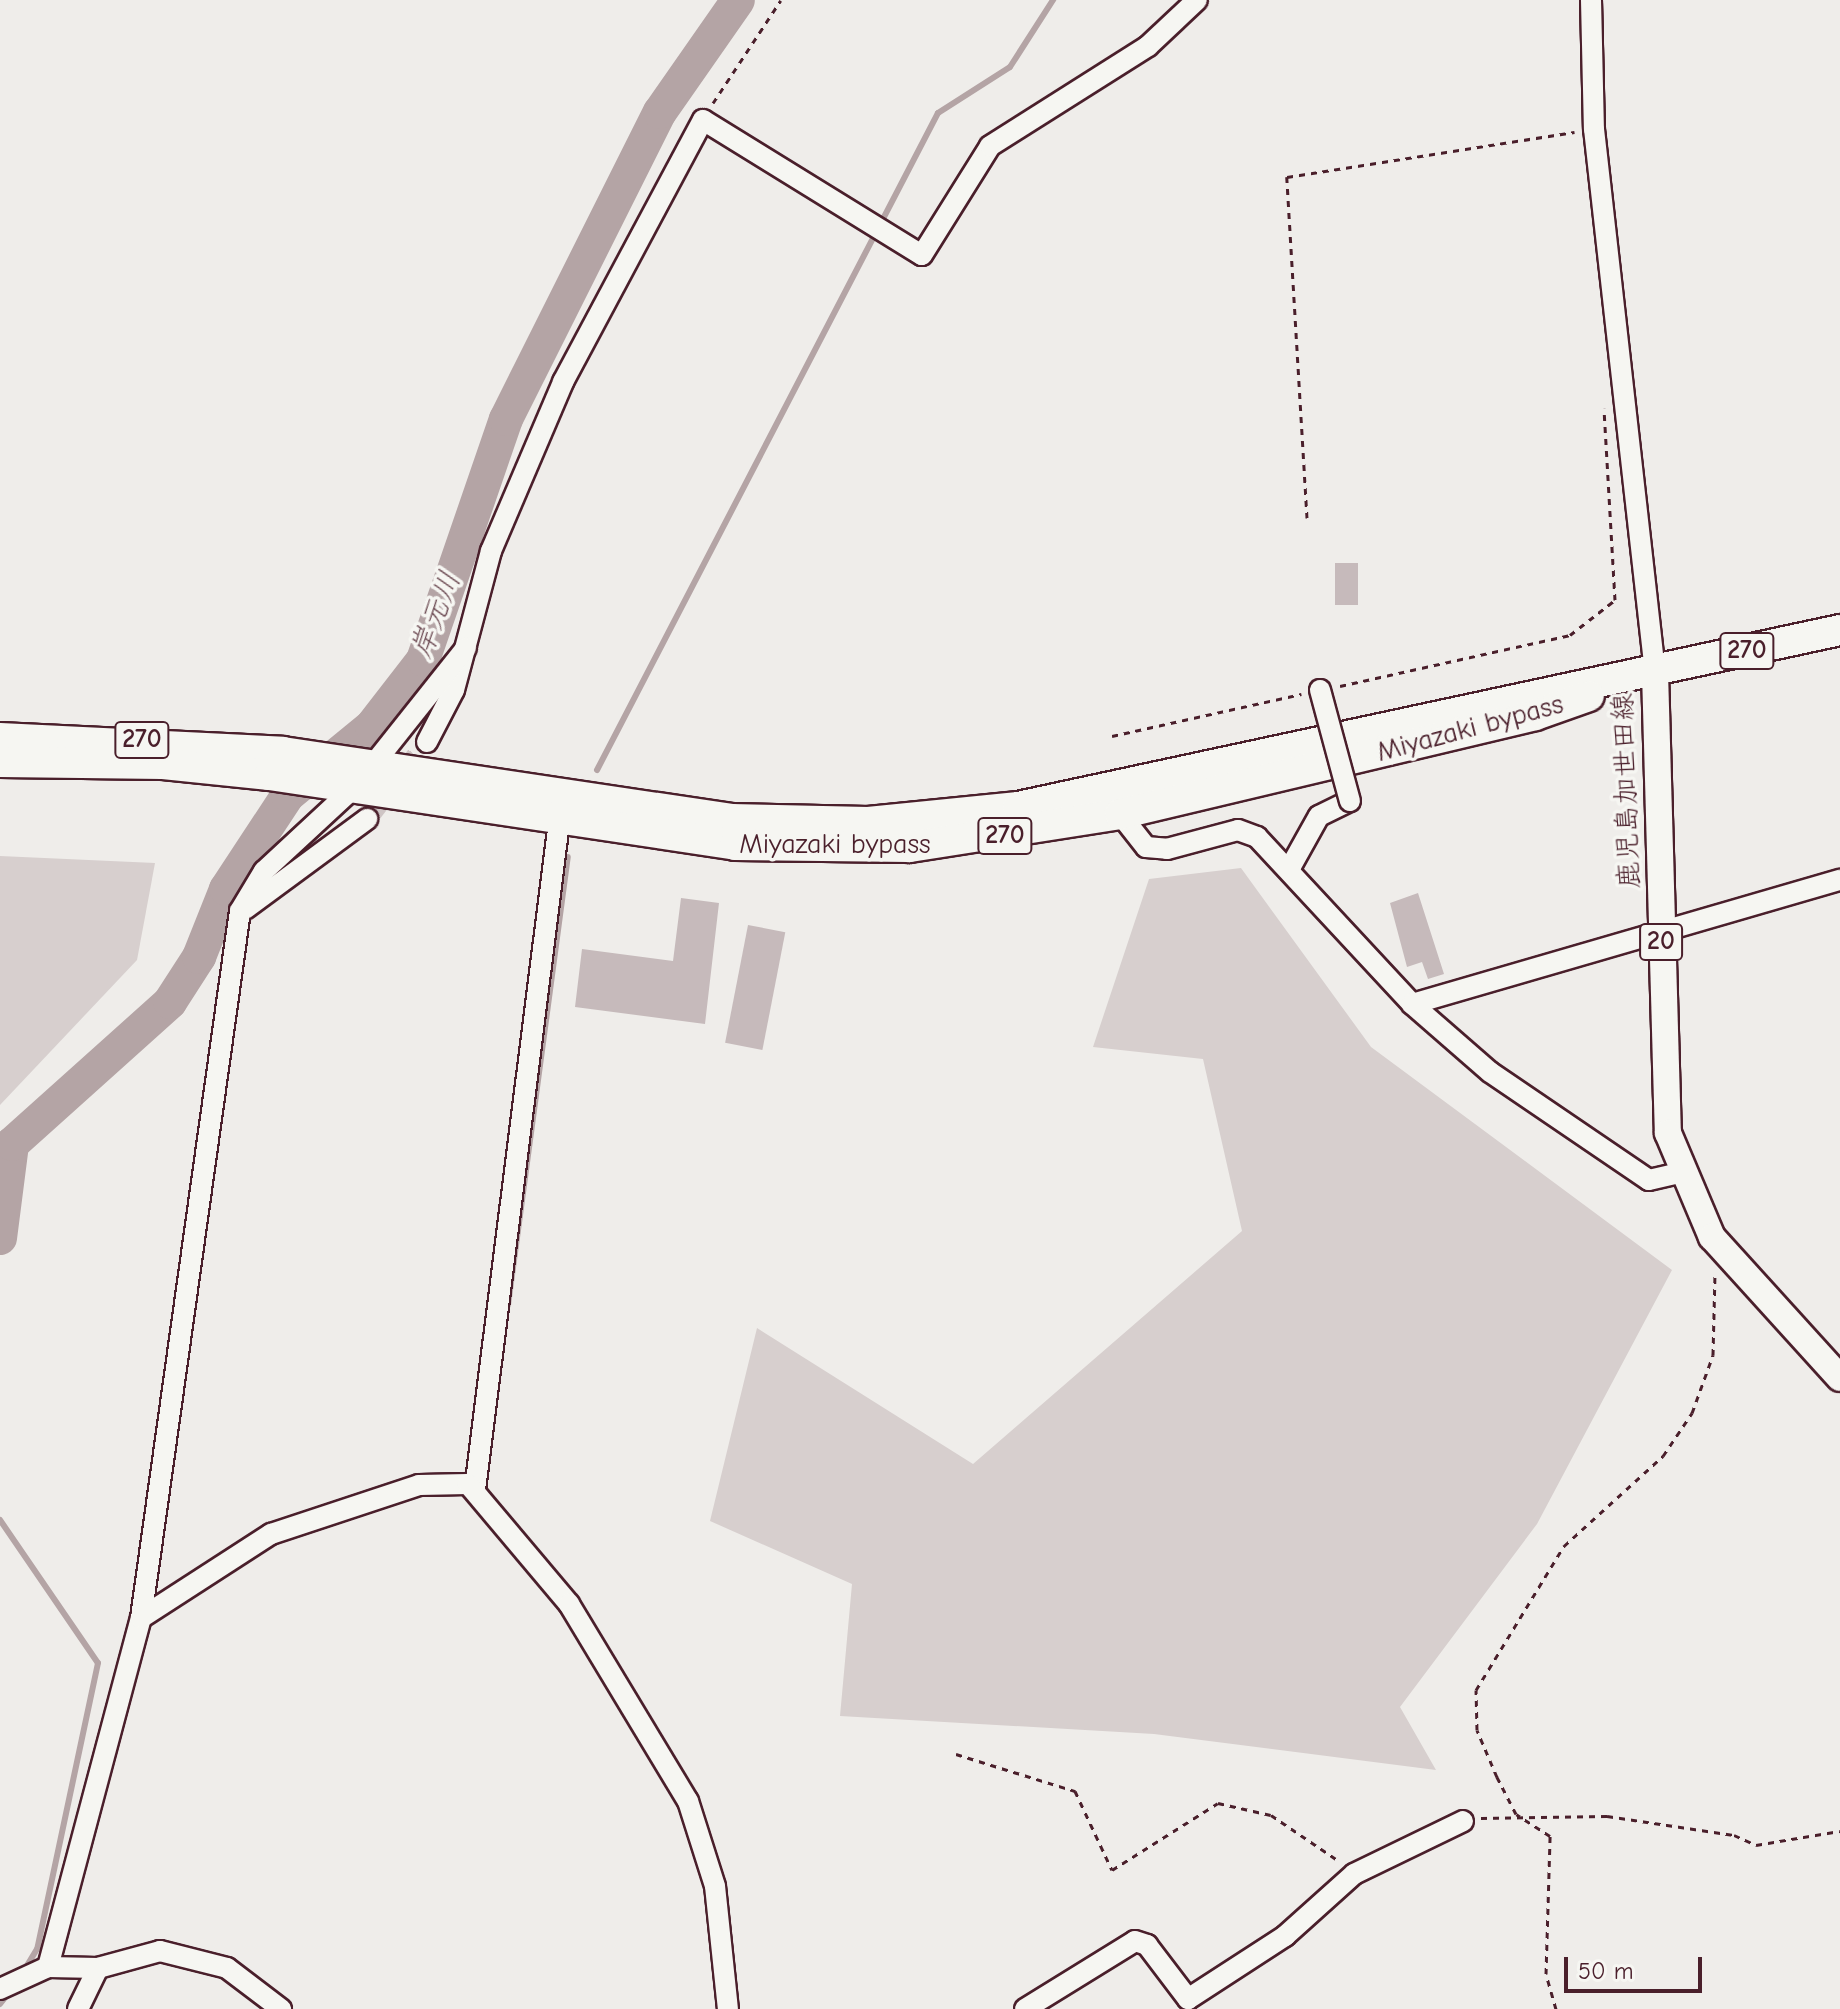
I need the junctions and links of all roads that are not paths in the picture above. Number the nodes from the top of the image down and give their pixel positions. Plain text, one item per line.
1 (1197, 0) edge
2 (1591, 0) edge
3 (1840, 630) edge
4 (466, 648) junction
5 (1655, 672) junction
6 (1320, 690) road end
7 (0, 738) edge
8 (427, 742) tunnel mouth
9 (0, 762) edge
10 (276, 763) junction
11 (356, 774) junction
12 (560, 809) junction
13 (1120, 814) junction
14 (367, 819) tunnel mouth
15 (1291, 866) junction
16 (1840, 880) edge
17 (239, 913) junction
18 (1661, 926) junction
19 (1412, 1004) junction
20 (1679, 1173) junction
21 (1840, 1378) edge
22 (475, 1489) junction
23 (141, 1618) junction
24 (1463, 1821) road end
25 (48, 1967) junction
26 (98, 1968) junction
27 (0, 1989) edge
28 (78, 2009) edge
29 (281, 2009) edge
30 (728, 2009) edge
31 (1025, 2009) edge

1 - 4 street
2 - 5 street
3 - 5 highway, Miyazaki bypass / 270
4 - 8 street
4 - 11 street
5 - 12 highway, Miyazaki bypass / 270
5 - 13 highway, Miyazaki bypass / 270
5 - 18 main road, 鹿児島加世田線 / 20
6 - 15 street, bridge
7 - 10 highway, Miyazaki bypass / 270
9 - 10 highway, Miyazaki bypass / 270
10 - 11 highway, Miyazaki bypass / 270
11 - 12 highway, Miyazaki bypass / 270
11 - 17 street
12 - 13 highway, Miyazaki bypass / 270
12 - 22 street
13 - 15 street
14 - 17 street
15 - 19 street
16 - 18 street
17 - 23 street
18 - 19 street
18 - 20 main road, 鹿児島加世田線 / 20
19 - 20 street
20 - 21 main road, 鹿児島加世田線 / 20
22 - 23 street
22 - 30 street
23 - 25 street
24 - 31 street
25 - 26 street
25 - 27 street
26 - 28 street
26 - 29 street

